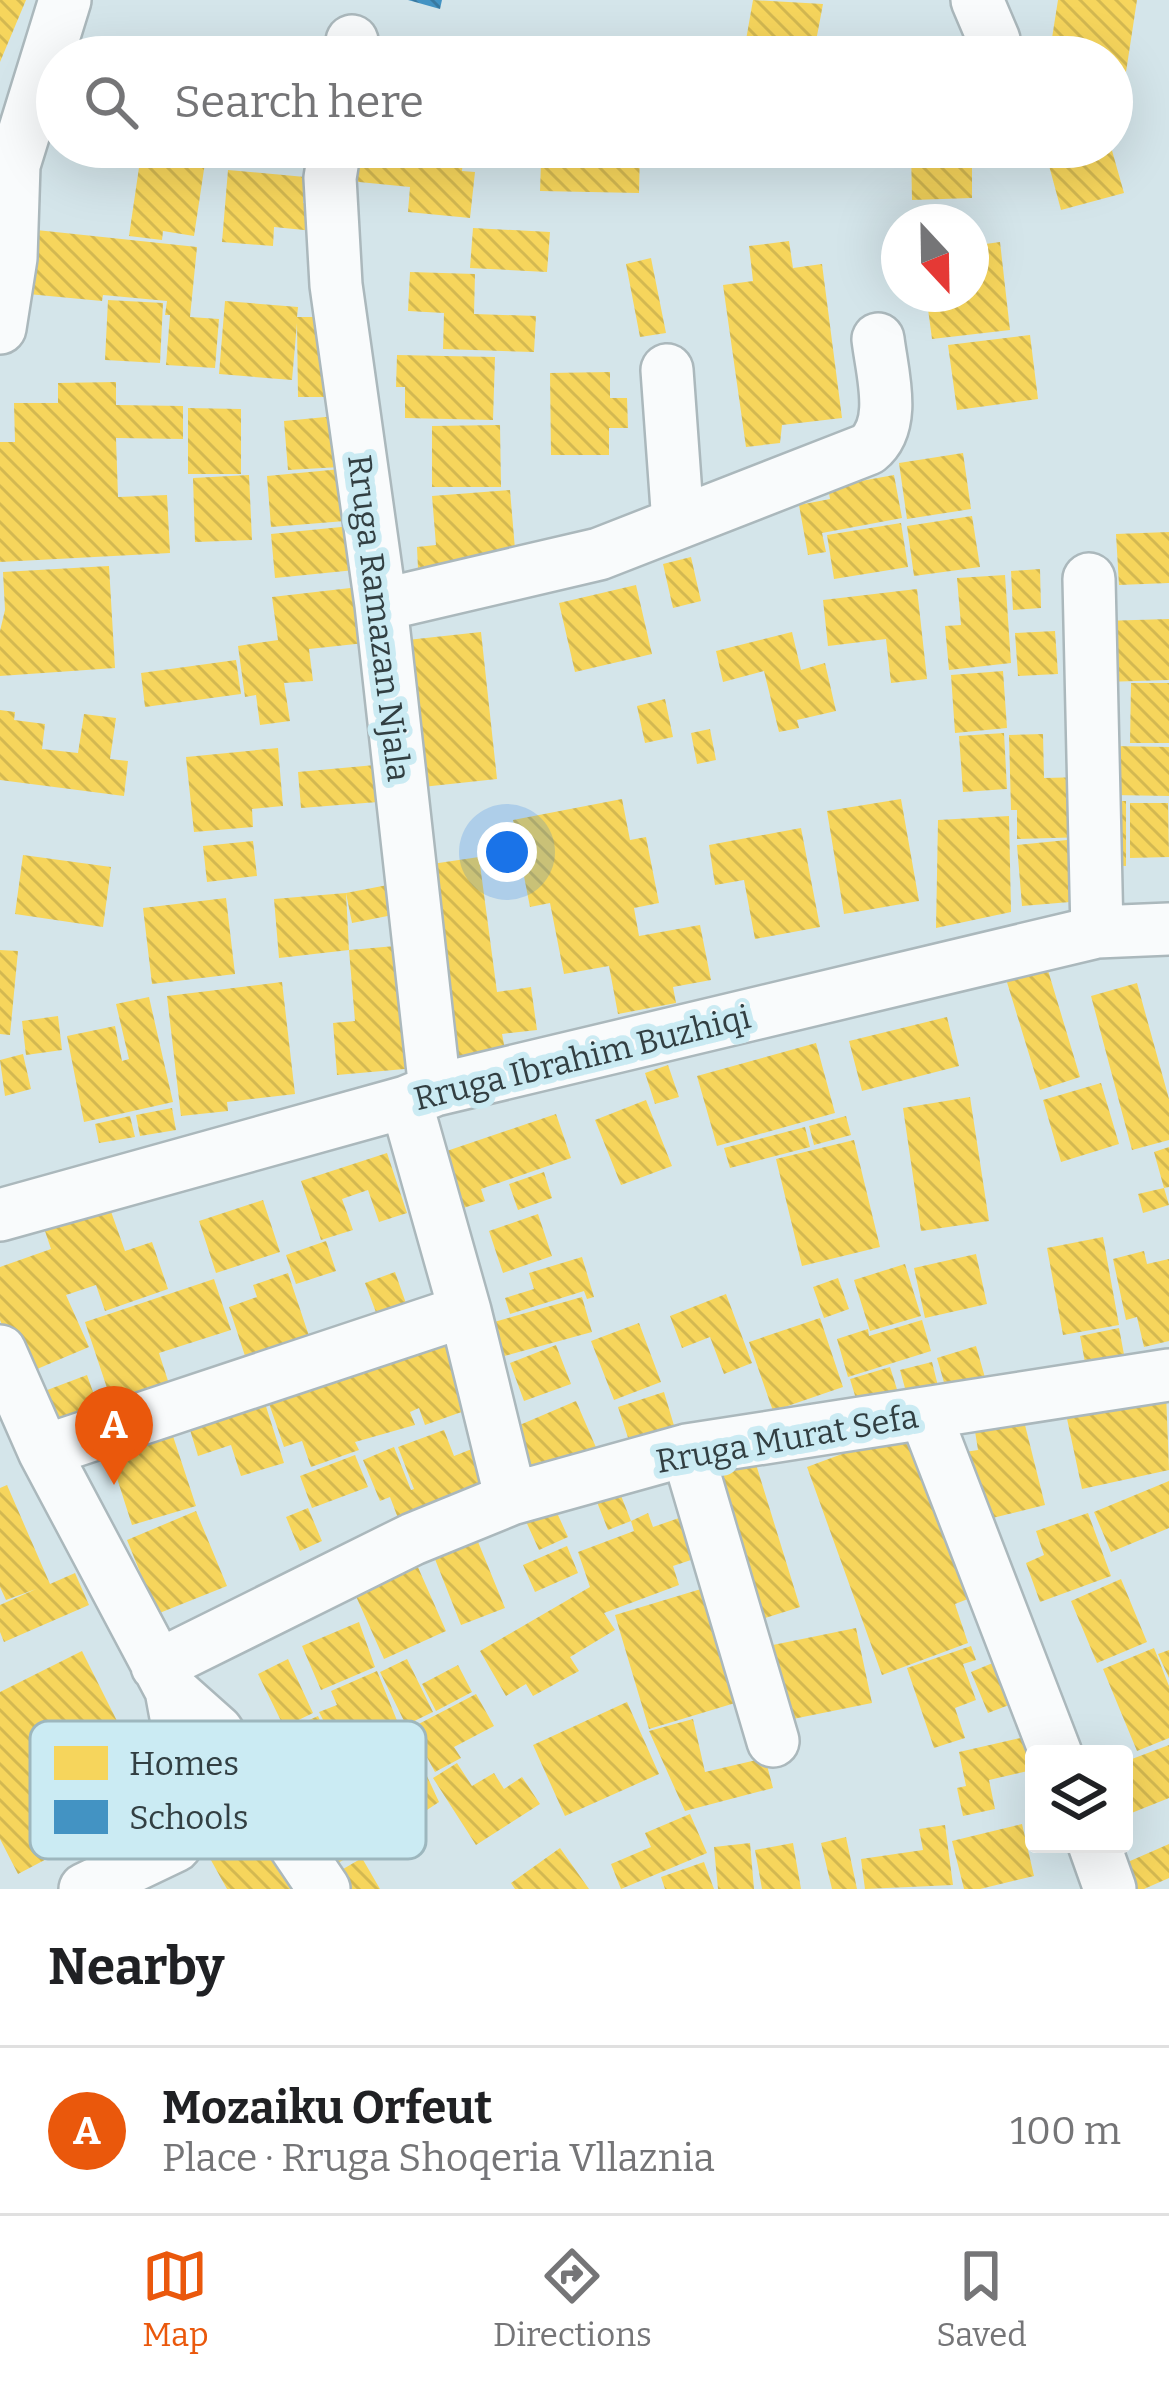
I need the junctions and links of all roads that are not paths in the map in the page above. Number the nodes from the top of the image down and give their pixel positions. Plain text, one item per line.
1 (64, 0) edge
2 (53, 36) edge
3 (36, 92) edge
4 (332, 168) edge
5 (5, 257) edge
6 (0, 328) edge
7 (878, 339) dead end
8 (667, 370) dead end
9 (678, 523) junction
10 (1089, 580) dead end
11 (381, 605) junction
12 (1169, 929) edge
13 (1097, 932) junction
14 (420, 1096) junction
15 (0, 1215) edge
16 (465, 1311) junction
17 (0, 1351) edge
18 (1169, 1375) edge
19 (925, 1414) junction
20 (687, 1450) junction
21 (44, 1451) junction
22 (511, 1499) junction
23 (164, 1678) junction
24 (173, 1721) edge
25 (207, 1721) edge
26 (773, 1741) dead end
27 (1053, 1745) edge
28 (1097, 1853) edge
29 (150, 1859) edge
30 (304, 1859) edge
31 (94, 1888) edge
32 (324, 1889) edge
33 (1110, 1889) edge

1 - 2 street
3 - 5 street
4 - 11 street, Rruga Ramazan Njala
5 - 6 street
7 - 9 street
8 - 9 street
9 - 11 street
10 - 13 street
11 - 14 street, Rruga Ramazan Njala
12 - 13 street, Rruga Ibrahim Buzhiqi
13 - 14 street, Rruga Ibrahim Buzhiqi
14 - 15 street, Rruga Ibrahim Buzhiqi
14 - 16 street, Rruga Ramazan Njala
16 - 21 street
16 - 22 street, Rruga Ramazan Njala
17 - 21 street
18 - 19 street, Rruga Murat Sefa
19 - 20 street, Rruga Murat Sefa
19 - 27 street
20 - 22 street, Rruga Murat Sefa
20 - 26 street
21 - 23 street
22 - 23 street, Rruga Murat Sefa
23 - 24 street
23 - 25 street
28 - 33 street
29 - 31 street
30 - 32 street

